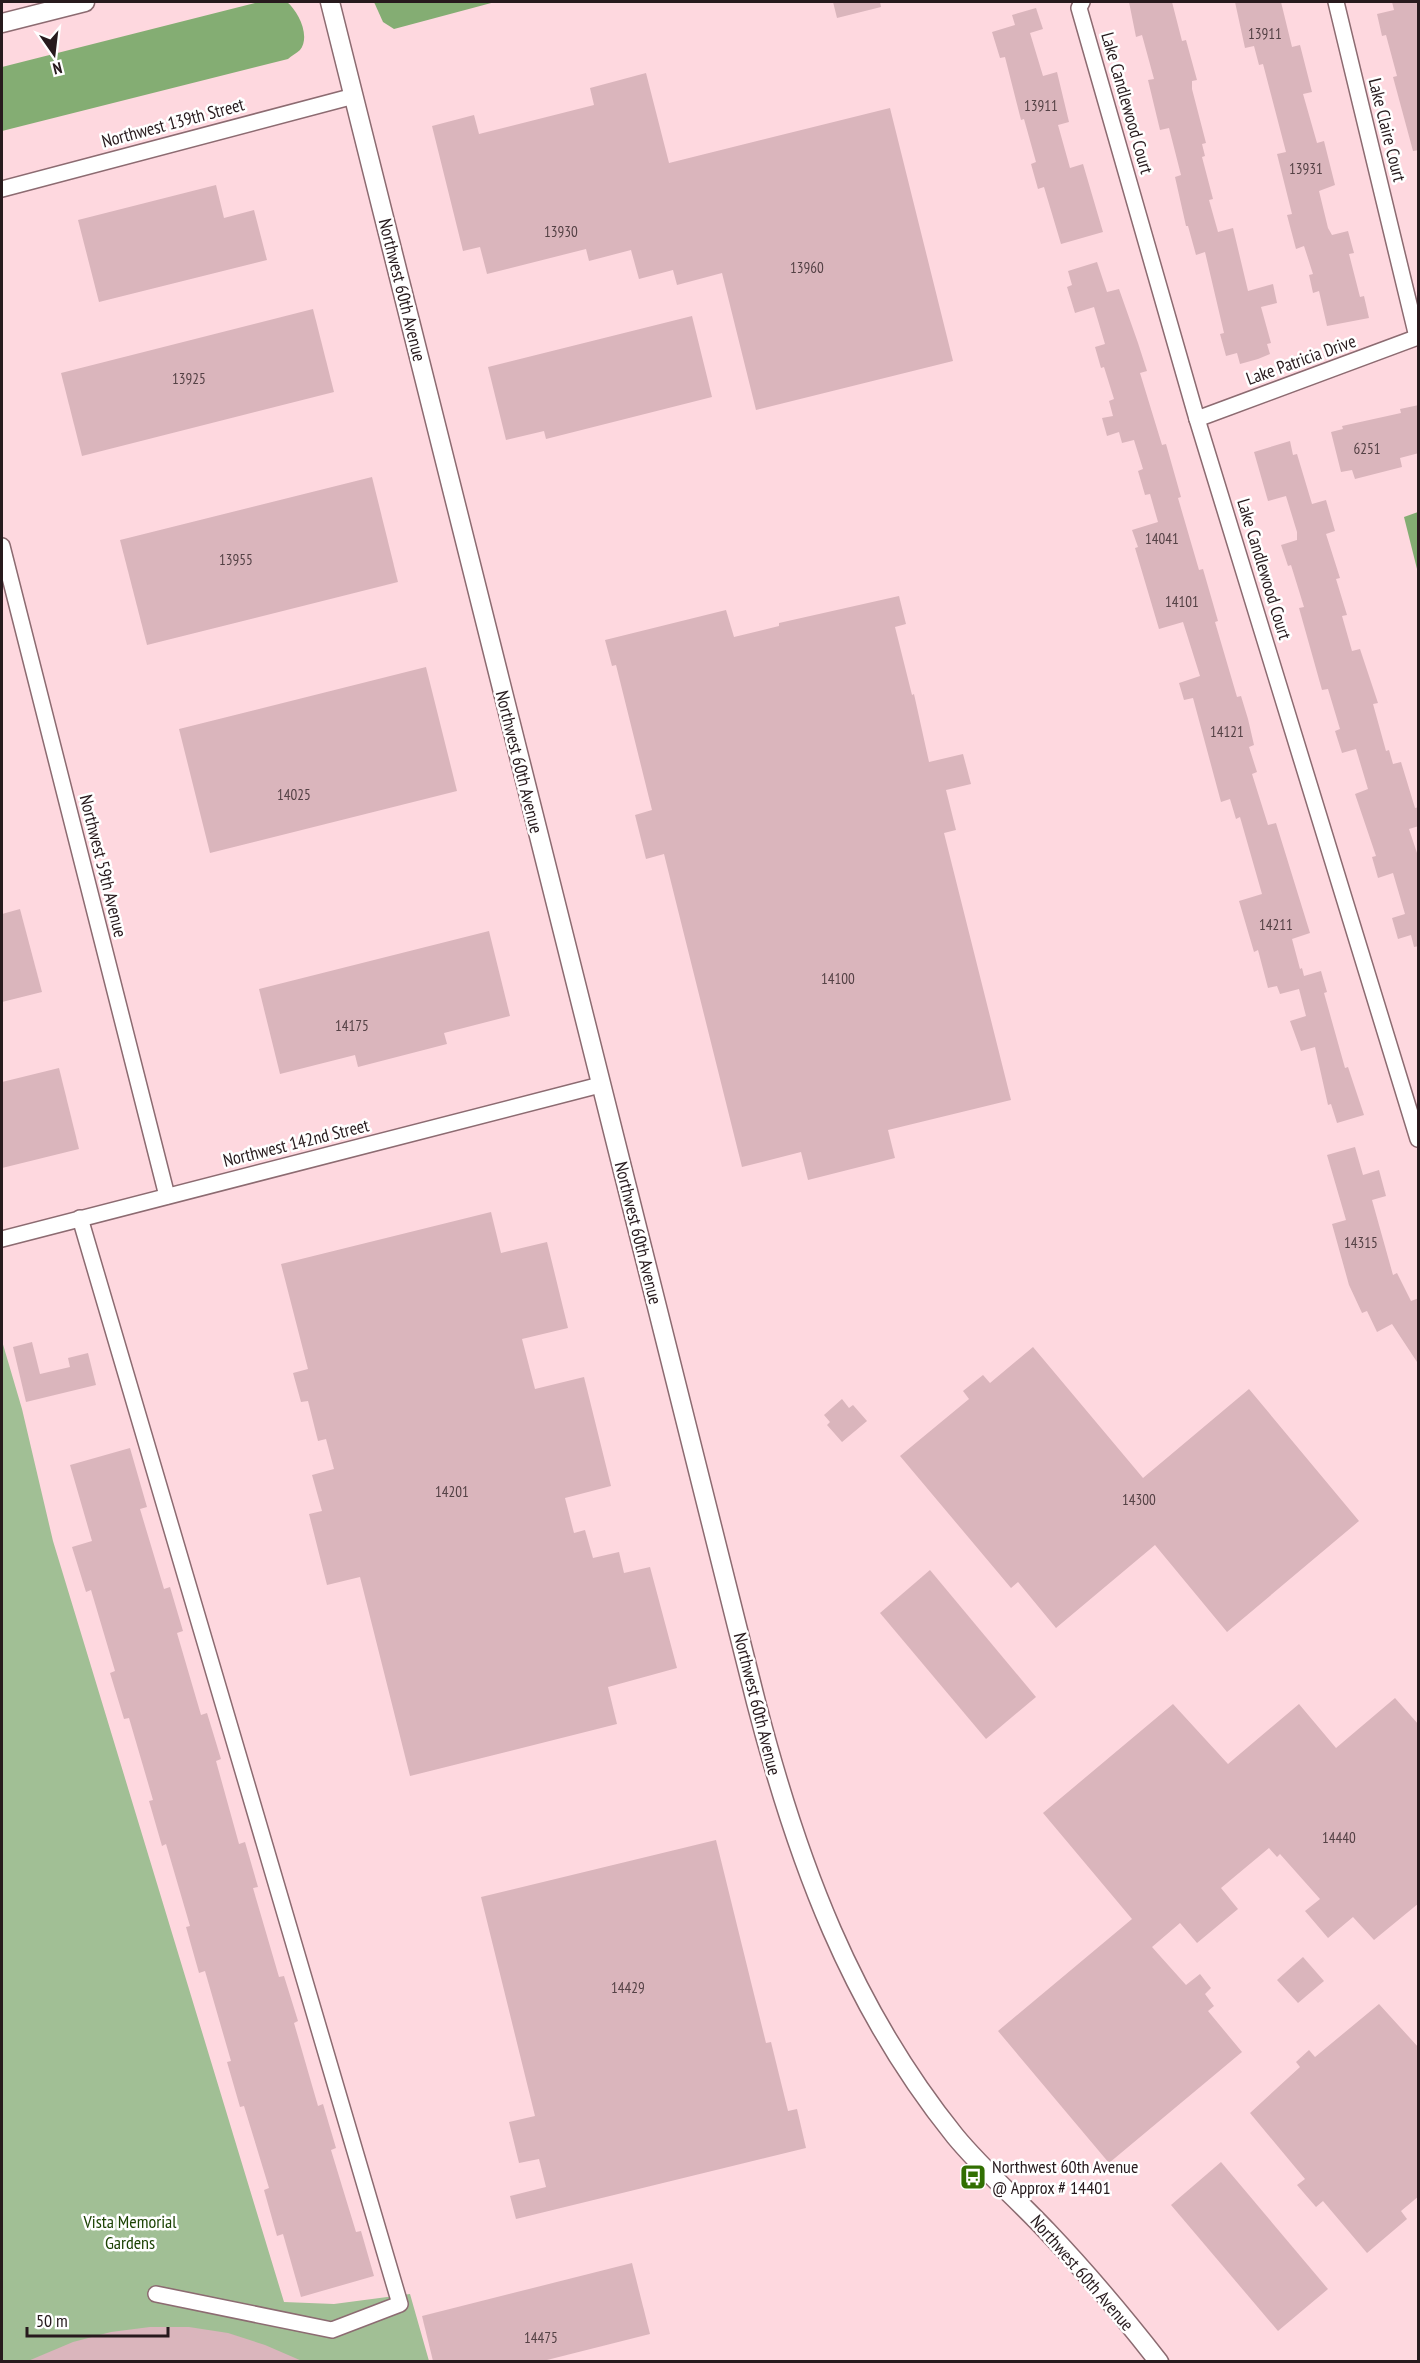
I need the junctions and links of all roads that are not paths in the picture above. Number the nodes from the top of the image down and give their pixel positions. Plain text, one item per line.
1 (85, 2) edge
2 (330, 2) edge
3 (1336, 2) edge
4 (1080, 5) edge
5 (2, 23) edge
6 (354, 96) junction
7 (2, 189) edge
8 (1418, 337) edge
9 (1197, 419) junction
10 (2, 546) edge
11 (600, 1085) junction
12 (1416, 1116) edge
13 (1419, 1139) edge
14 (167, 1196) junction
15 (80, 1218) junction
16 (2, 1239) edge
17 (156, 2294) dead end
18 (1159, 2361) edge

1 - 5 street
2 - 6 street, Northwest 60th Avenue
3 - 8 street, Lake Claire Court
4 - 9 street, Lake Candlewood Court
6 - 7 street, Northwest 139th Street
6 - 11 street, Northwest 60th Avenue
8 - 9 street, Lake Patricia Drive
9 - 12 street, Lake Candlewood Court
10 - 14 street, Northwest 59th Avenue
11 - 14 street, Northwest 142nd Street
11 - 18 street, Northwest 60th Avenue
12 - 13 street, Lake Candlewood Court
14 - 15 street, Northwest 142nd Street
15 - 16 street, Northwest 142nd Street
15 - 17 street

